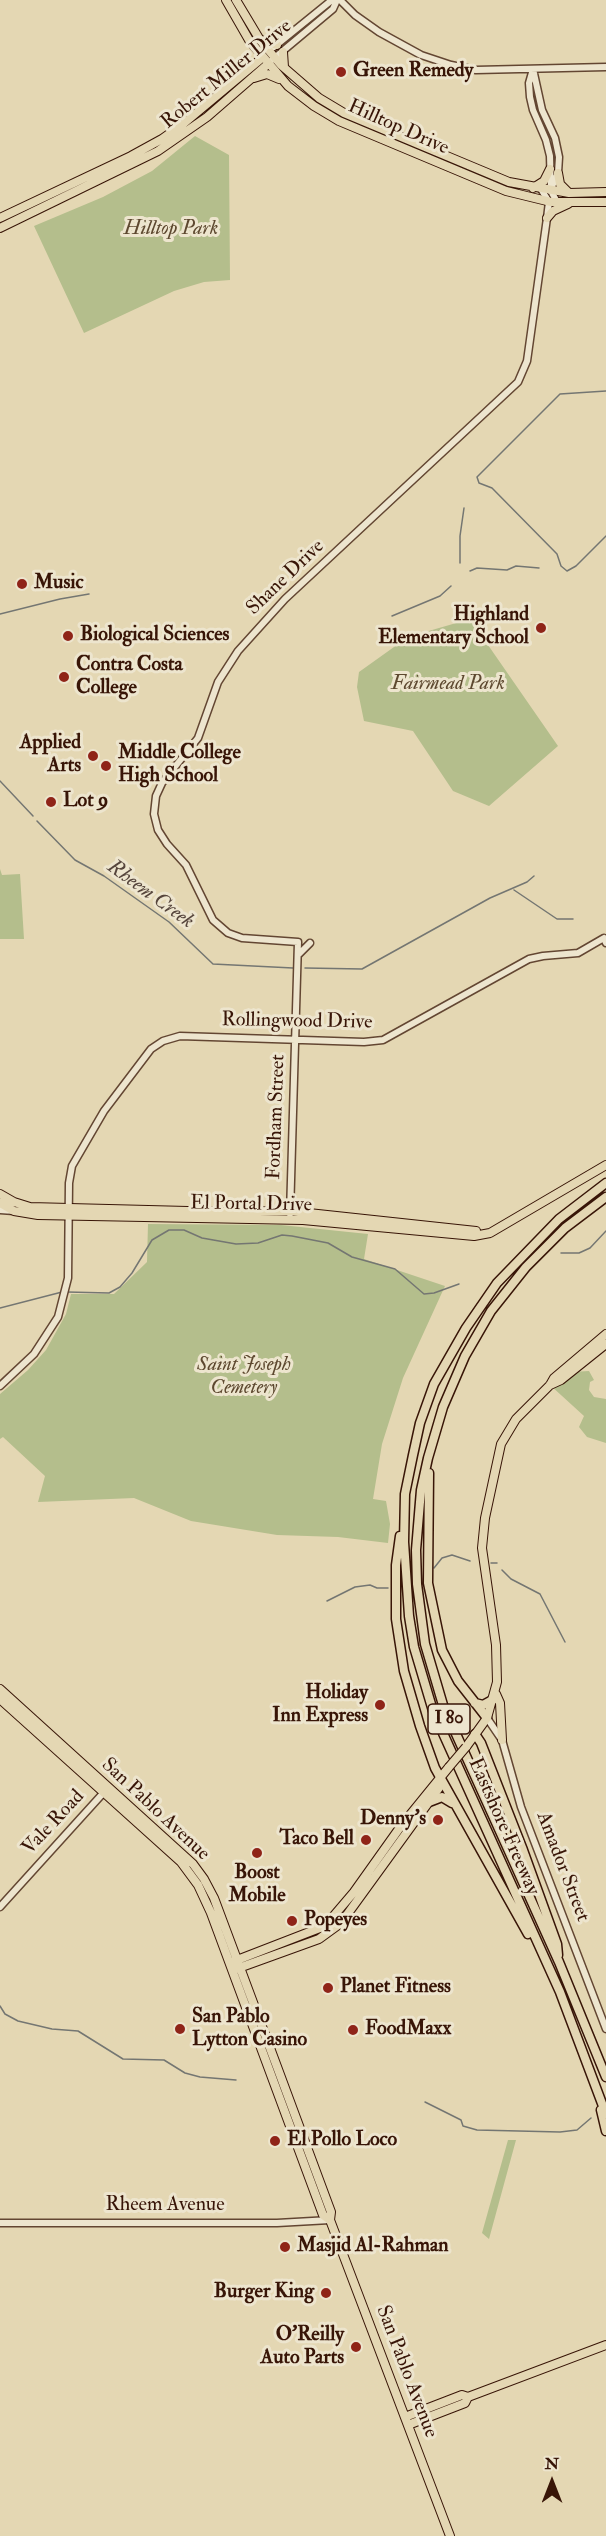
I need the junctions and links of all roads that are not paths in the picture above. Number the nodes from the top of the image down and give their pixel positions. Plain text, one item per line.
1 (226, 0) edge
2 (236, 0) edge
3 (332, 0) edge
4 (338, 0) edge
5 (249, 40) junction
6 (260, 40) junction
7 (277, 45) junction
8 (283, 52) junction
9 (272, 55) junction
10 (265, 61) junction
11 (253, 66) junction
12 (606, 67) edge
13 (533, 69) junction
14 (286, 71) junction
15 (250, 80) junction
16 (288, 86) junction
17 (554, 171) junction
18 (606, 192) edge
19 (569, 193) junction
20 (547, 195) junction
21 (606, 202) edge
22 (571, 203) junction
23 (0, 218) edge
24 (548, 218) junction
25 (0, 228) edge
26 (605, 940) edge
27 (298, 942) joint
28 (310, 943) dead end
29 (297, 958) junction
30 (296, 1040) junction
31 (606, 1165) edge
32 (606, 1183) edge
33 (0, 1194) edge
34 (606, 1197) edge
35 (0, 1203) edge
36 (0, 1210) edge
37 (14, 1211) junction
38 (290, 1211) junction
39 (69, 1212) junction
40 (290, 1220) junction
41 (501, 1225) junction
42 (606, 1334) edge
43 (606, 1344) edge
44 (550, 1385) junction
45 (0, 1386) edge
46 (428, 1458) junction
47 (405, 1494) junction
48 (0, 1689) edge
49 (495, 1697) junction
50 (0, 1699) edge
51 (475, 1703) junction
52 (487, 1718) junction
53 (475, 1734) junction
54 (502, 1740) junction
55 (440, 1778) junction
56 (106, 1790) junction
57 (429, 1802) junction
58 (461, 1814) junction
59 (183, 1854) junction
60 (172, 1855) junction
61 (0, 1907) edge
62 (310, 1932) junction
63 (281, 1943) junction
64 (292, 1948) junction
65 (234, 1951) junction
66 (269, 1957) junction
67 (253, 1959) junction
68 (559, 1962) junction
69 (234, 1965) junction
70 (249, 1991) junction
71 (560, 1992) junction
72 (606, 2029) edge
73 (606, 2077) edge
74 (593, 2080) junction
75 (284, 2111) junction
76 (606, 2114) edge
77 (298, 2122) junction
78 (290, 2126) junction
79 (606, 2131) edge
80 (305, 2141) junction
81 (330, 2220) junction
82 (0, 2223) edge
83 (606, 2344) edge
84 (406, 2421) junction
85 (450, 2536) edge

1 - 5 main road, Hilltop Drive
2 - 6 main road, Hilltop Drive
3 - 7 street, Robert Miller Drive
4 - 8 street, Robert Miller Drive
4 - 13 street
5 - 10 main road, Hilltop Drive
5 - 11 main road
6 - 7 main road
6 - 9 main road, Hilltop Drive
7 - 9 street, Robert Miller Drive
8 - 9 street, Robert Miller Drive
8 - 14 main road
9 - 10 street, Robert Miller Drive
9 - 14 main road, Hilltop Drive
10 - 11 main road, Robert Miller Drive
10 - 15 main road, Robert Miller Drive
10 - 16 main road, Hilltop Drive
11 - 23 main road, Robert Miller Drive
12 - 13 street
13 - 17 street, Shane Drive
14 - 20 main road, Hilltop Drive
15 - 16 main road
15 - 25 main road, Robert Miller Drive
16 - 20 main road, Hilltop Drive
17 - 19 main road
17 - 20 street, Shane Drive
17 - 20 main road
18 - 19 main road, Hilltop Drive
19 - 20 main road, Hilltop Drive
20 - 22 main road, Hilltop Drive
20 - 24 street, Shane Drive
21 - 22 main road, Hilltop Drive
22 - 24 main road
24 - 27 street, Shane Drive
26 - 30 street, Rollingwood Drive
27 - 29 street, Fordham Street
28 - 29 street
29 - 30 street, Fordham Street
30 - 38 street, Fordham Street
30 - 39 street, Rollingwood Drive
31 - 41 main road, El Portal Drive
32 - 47 highway, Eastshore Freeway / I 80
33 - 39 main road, El Portal Drive
34 - 46 highway, Eastshore Freeway / I 80
35 - 37 main road, El Portal Drive
36 - 37 street
37 - 39 main road, El Portal Drive
38 - 39 main road, El Portal Drive
38 - 40 street, Fordham Street
38 - 41 main road, El Portal Drive
39 - 40 main road, El Portal Drive
39 - 45 street, Rollingwood Drive
40 - 41 main road, El Portal Drive
42 - 44 main road
43 - 44 main road
44 - 49 main road
46 - 51 highway
46 - 68 highway, Eastshore Freeway / I 80
47 - 55 highway
47 - 71 highway, Eastshore Freeway / I 80
48 - 56 main road, San Pablo Avenue
49 - 51 highway
49 - 52 main road
49 - 54 main road
50 - 56 main road, San Pablo Avenue
51 - 52 highway
52 - 53 main road
52 - 54 street, Amador Street
53 - 55 main road, bridge
53 - 68 highway
54 - 72 street, Amador Street
55 - 57 main road
55 - 58 highway
55 - 62 main road
56 - 59 main road, San Pablo Avenue
56 - 60 main road, San Pablo Avenue
56 - 61 street, Vale Road
57 - 58 highway
57 - 64 main road
58 - 71 highway
59 - 60 main road
59 - 65 main road, San Pablo Avenue
60 - 69 main road, San Pablo Avenue
62 - 63 main road
62 - 64 main road
63 - 66 main road
63 - 67 main road
64 - 66 main road
65 - 67 main road
65 - 69 main road, San Pablo Avenue
66 - 67 main road
67 - 69 main road
67 - 70 main road
68 - 73 highway, Eastshore Freeway / I 80
69 - 70 main road, San Pablo Avenue
69 - 75 main road, San Pablo Avenue
70 - 77 main road, San Pablo Avenue
71 - 74 highway, Eastshore Freeway / I 80
74 - 76 highway, Eastshore Freeway / I 80
74 - 79 highway
75 - 77 main road
75 - 78 main road, San Pablo Avenue
77 - 80 main road, San Pablo Avenue
78 - 80 main road
78 - 81 main road, San Pablo Avenue
80 - 81 main road, San Pablo Avenue
81 - 82 street, Rheem Avenue
81 - 84 main road, San Pablo Avenue
83 - 84 main road
84 - 85 main road, San Pablo Avenue

